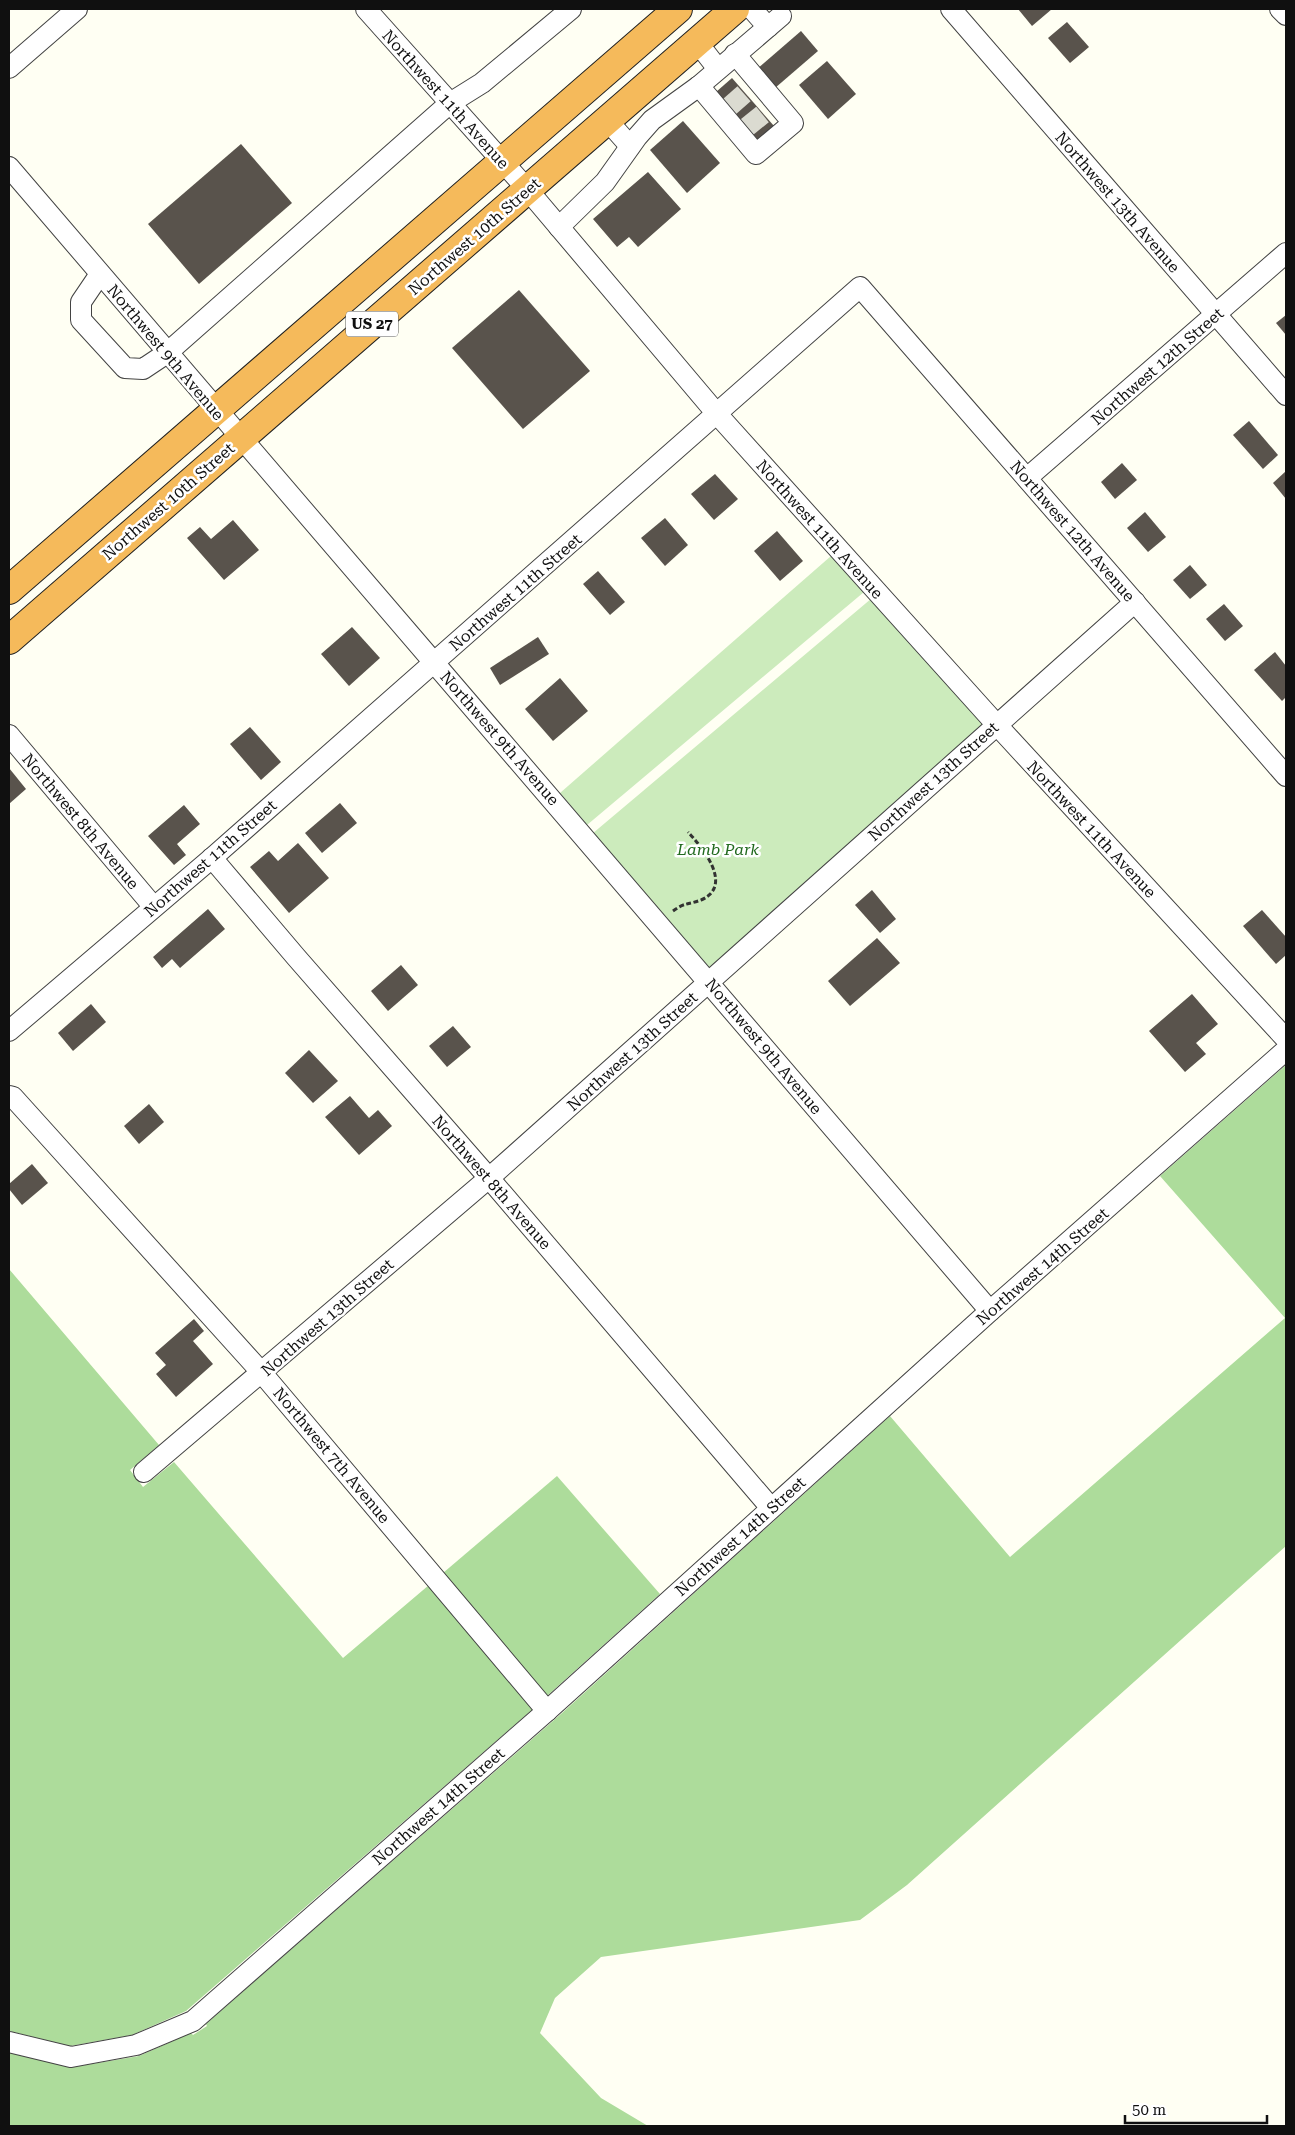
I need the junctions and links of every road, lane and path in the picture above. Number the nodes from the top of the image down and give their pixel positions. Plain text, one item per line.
1 (77, 9) edge
2 (366, 9) edge
3 (678, 9) edge
4 (735, 9) edge
5 (752, 9) edge
6 (951, 9) edge
7 (1280, 9) edge
8 (562, 12) edge
9 (1286, 15) edge
10 (697, 42) junction
11 (736, 54) junction
12 (9, 68) edge
13 (718, 69) junction
14 (657, 75) junction
15 (698, 86) junction
16 (678, 99) junction
17 (450, 103) junction
18 (607, 120) junction
19 (630, 146) junction
20 (501, 160) junction
21 (9, 167) edge
22 (527, 189) junction
23 (559, 227) junction
24 (1286, 253) edge
25 (100, 274) junction
26 (860, 287) joint
27 (1216, 314) junction
28 (167, 354) junction
29 (1286, 395) edge
30 (216, 410) junction
31 (717, 414) junction
32 (240, 439) junction
33 (1027, 478) junction
34 (9, 590) edge
35 (1135, 602) junction
36 (9, 640) edge
37 (435, 663) junction
38 (996, 724) junction
39 (9, 735) edge
40 (1286, 776) edge
41 (688, 832) dead end
42 (212, 858) junction
43 (153, 906) junction
44 (658, 923) junction
45 (710, 982) junction
46 (9, 1031) edge
47 (1286, 1039) edge
48 (1286, 1050) edge
49 (9, 1096) edge
50 (489, 1178) junction
51 (990, 1311) junction
52 (262, 1373) junction
53 (144, 1472) dead end
54 (771, 1508) junction
55 (547, 1711) junction
56 (9, 2042) edge

1 - 12 street
2 - 17 street, Northwest 11th Avenue
3 - 20 highway, US 27
4 - 10 highway, Northwest 10th Street / US 27
5 - 11 street
6 - 27 street, Northwest 13th Avenue
7 - 9 street
8 - 17 street
10 - 13 street
10 - 14 highway, Northwest 10th Street / US 27
11 - 13 street
11 - 15 street
13 - 15 street
14 - 16 street
14 - 18 highway, Northwest 10th Street / US 27
15 - 16 street
16 - 19 street
17 - 20 street, Northwest 11th Avenue
17 - 28 street
18 - 19 street
18 - 22 highway, Northwest 10th Street / US 27
19 - 23 street
20 - 22 street, Northwest 11th Avenue
20 - 30 highway, US 27
21 - 25 street, Northwest 9th Avenue
22 - 23 street, Northwest 11th Avenue
22 - 32 highway, Northwest 10th Street / US 27
23 - 31 street, Northwest 11th Avenue
24 - 27 street, Northwest 12th Street
25 - 28 street, Northwest 9th Avenue
25 - 28 street
26 - 31 street, Northwest 11th Street
26 - 33 street, Northwest 12th Avenue
27 - 29 street, Northwest 13th Avenue
27 - 33 street, Northwest 12th Street
28 - 30 street, Northwest 9th Avenue
30 - 32 street, Northwest 9th Avenue
30 - 34 highway, US 27
31 - 37 street, Northwest 11th Street
31 - 38 street, Northwest 11th Avenue
32 - 36 highway, Northwest 10th Street / US 27
32 - 37 street, Northwest 9th Avenue
33 - 35 street, Northwest 12th Avenue
35 - 38 street, Northwest 13th Street
35 - 40 street, Northwest 12th Avenue
37 - 42 street, Northwest 11th Street
37 - 44 street, Northwest 9th Avenue
38 - 45 street, Northwest 13th Street
38 - 47 street, Northwest 11th Avenue
39 - 43 street, Northwest 8th Avenue
41 - 44 path
42 - 43 street, Northwest 11th Street
42 - 50 street, Northwest 8th Avenue
43 - 46 street, Northwest 11th Street
44 - 45 street, Northwest 9th Avenue
45 - 50 street, Northwest 13th Street
45 - 51 street, Northwest 9th Avenue
48 - 51 street, Northwest 14th Street
49 - 52 street, Northwest 7th Avenue
50 - 52 street, Northwest 13th Street
50 - 54 street, Northwest 8th Avenue
51 - 54 street, Northwest 14th Street
52 - 53 street, Northwest 13th Street
52 - 55 street, Northwest 7th Avenue
54 - 55 street, Northwest 14th Street
55 - 56 street, Northwest 14th Street

